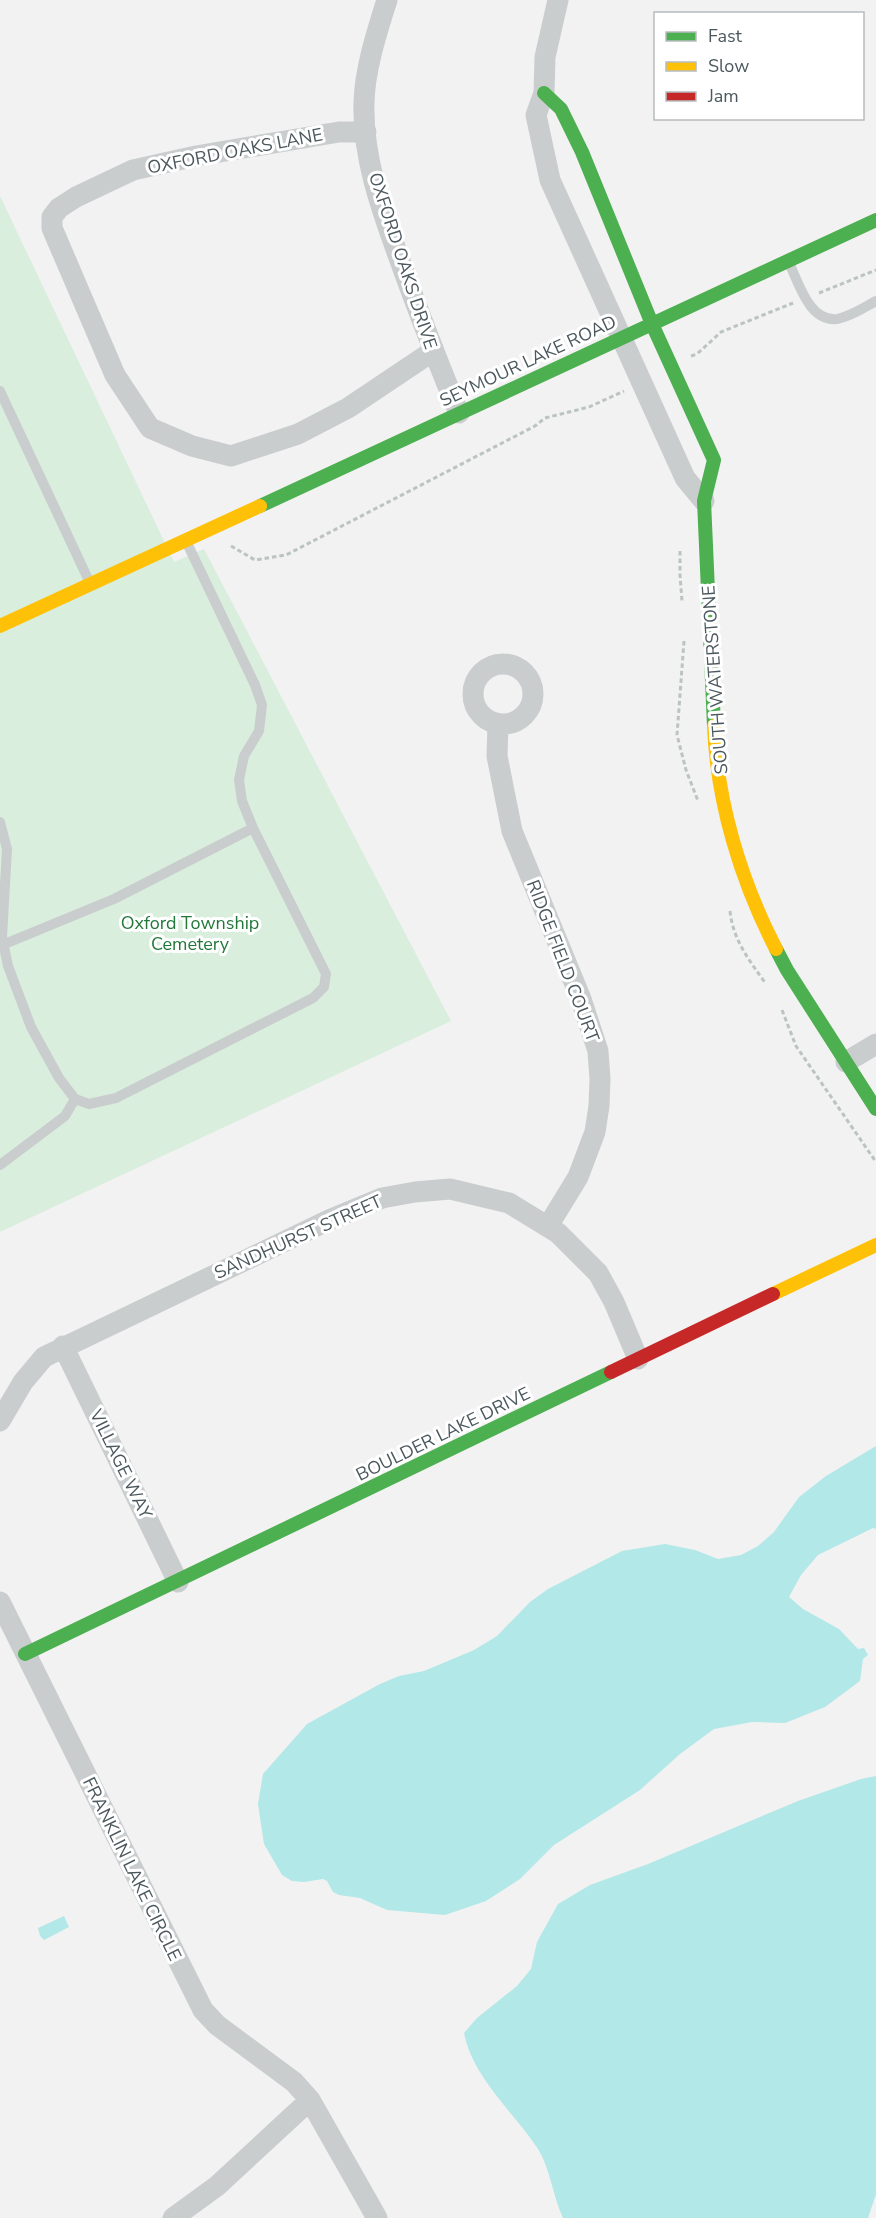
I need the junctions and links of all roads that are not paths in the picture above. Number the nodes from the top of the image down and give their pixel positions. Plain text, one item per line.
1 (387, 0) edge
2 (558, 0) edge
3 (544, 93) junction
4 (366, 132) junction
5 (876, 220) edge
6 (788, 260) junction
7 (876, 301) edge
8 (652, 324) junction
9 (621, 338) junction
10 (433, 351) junction
11 (0, 391) edge
12 (459, 413) junction
13 (704, 501) junction
14 (191, 537) junction
15 (91, 584) junction
16 (0, 626) edge
17 (498, 724) dead end
18 (0, 822) edge
19 (254, 828) junction
20 (2, 945) edge
21 (876, 1044) edge
22 (846, 1062) junction
23 (75, 1099) junction
24 (876, 1109) edge
25 (0, 1165) edge
26 (548, 1226) junction
27 (876, 1245) edge
28 (63, 1346) junction
29 (638, 1359) junction
30 (0, 1421) edge
31 (178, 1582) junction
32 (0, 1602) edge
33 (25, 1654) junction
34 (310, 2100) junction
35 (173, 2218) edge
36 (377, 2218) edge

1 - 4 street, OXFORD OAKS DRIVE
2 - 3 street
3 - 8 street, SOUTH WATERSTONE
3 - 9 street
4 - 10 street, OXFORD OAKS DRIVE
4 - 10 street, OXFORD OAKS LANE
5 - 6 street, SEYMOUR LAKE ROAD
6 - 7 lane
6 - 8 street, SEYMOUR LAKE ROAD
8 - 9 street, SEYMOUR LAKE ROAD
8 - 13 street, SOUTH WATERSTONE
9 - 12 street, SEYMOUR LAKE ROAD
9 - 13 street
10 - 12 street, OXFORD OAKS DRIVE
11 - 15 lane
12 - 14 street, SEYMOUR LAKE ROAD
13 - 22 street, SOUTH WATERSTONE
14 - 15 street, SEYMOUR LAKE ROAD
14 - 19 lane
15 - 16 street, SEYMOUR LAKE ROAD
17 - 26 street, RIDGE FIELD COURT
18 - 20 lane
19 - 20 lane
19 - 23 lane
20 - 23 lane
21 - 22 street
22 - 24 street, SOUTH WATERSTONE
23 - 25 lane
26 - 28 street, SANDHURST STREET
26 - 29 street, SANDHURST STREET
27 - 29 street, BOULDER LAKE DRIVE
28 - 30 street, SANDHURST STREET
28 - 31 street, VILLAGE WAY
29 - 31 street, BOULDER LAKE DRIVE
31 - 33 street, BOULDER LAKE DRIVE
32 - 33 street, FRANKLIN LAKE CIRCLE
33 - 34 street, FRANKLIN LAKE CIRCLE
34 - 35 street
34 - 36 street, FRANKLIN LAKE CIRCLE

